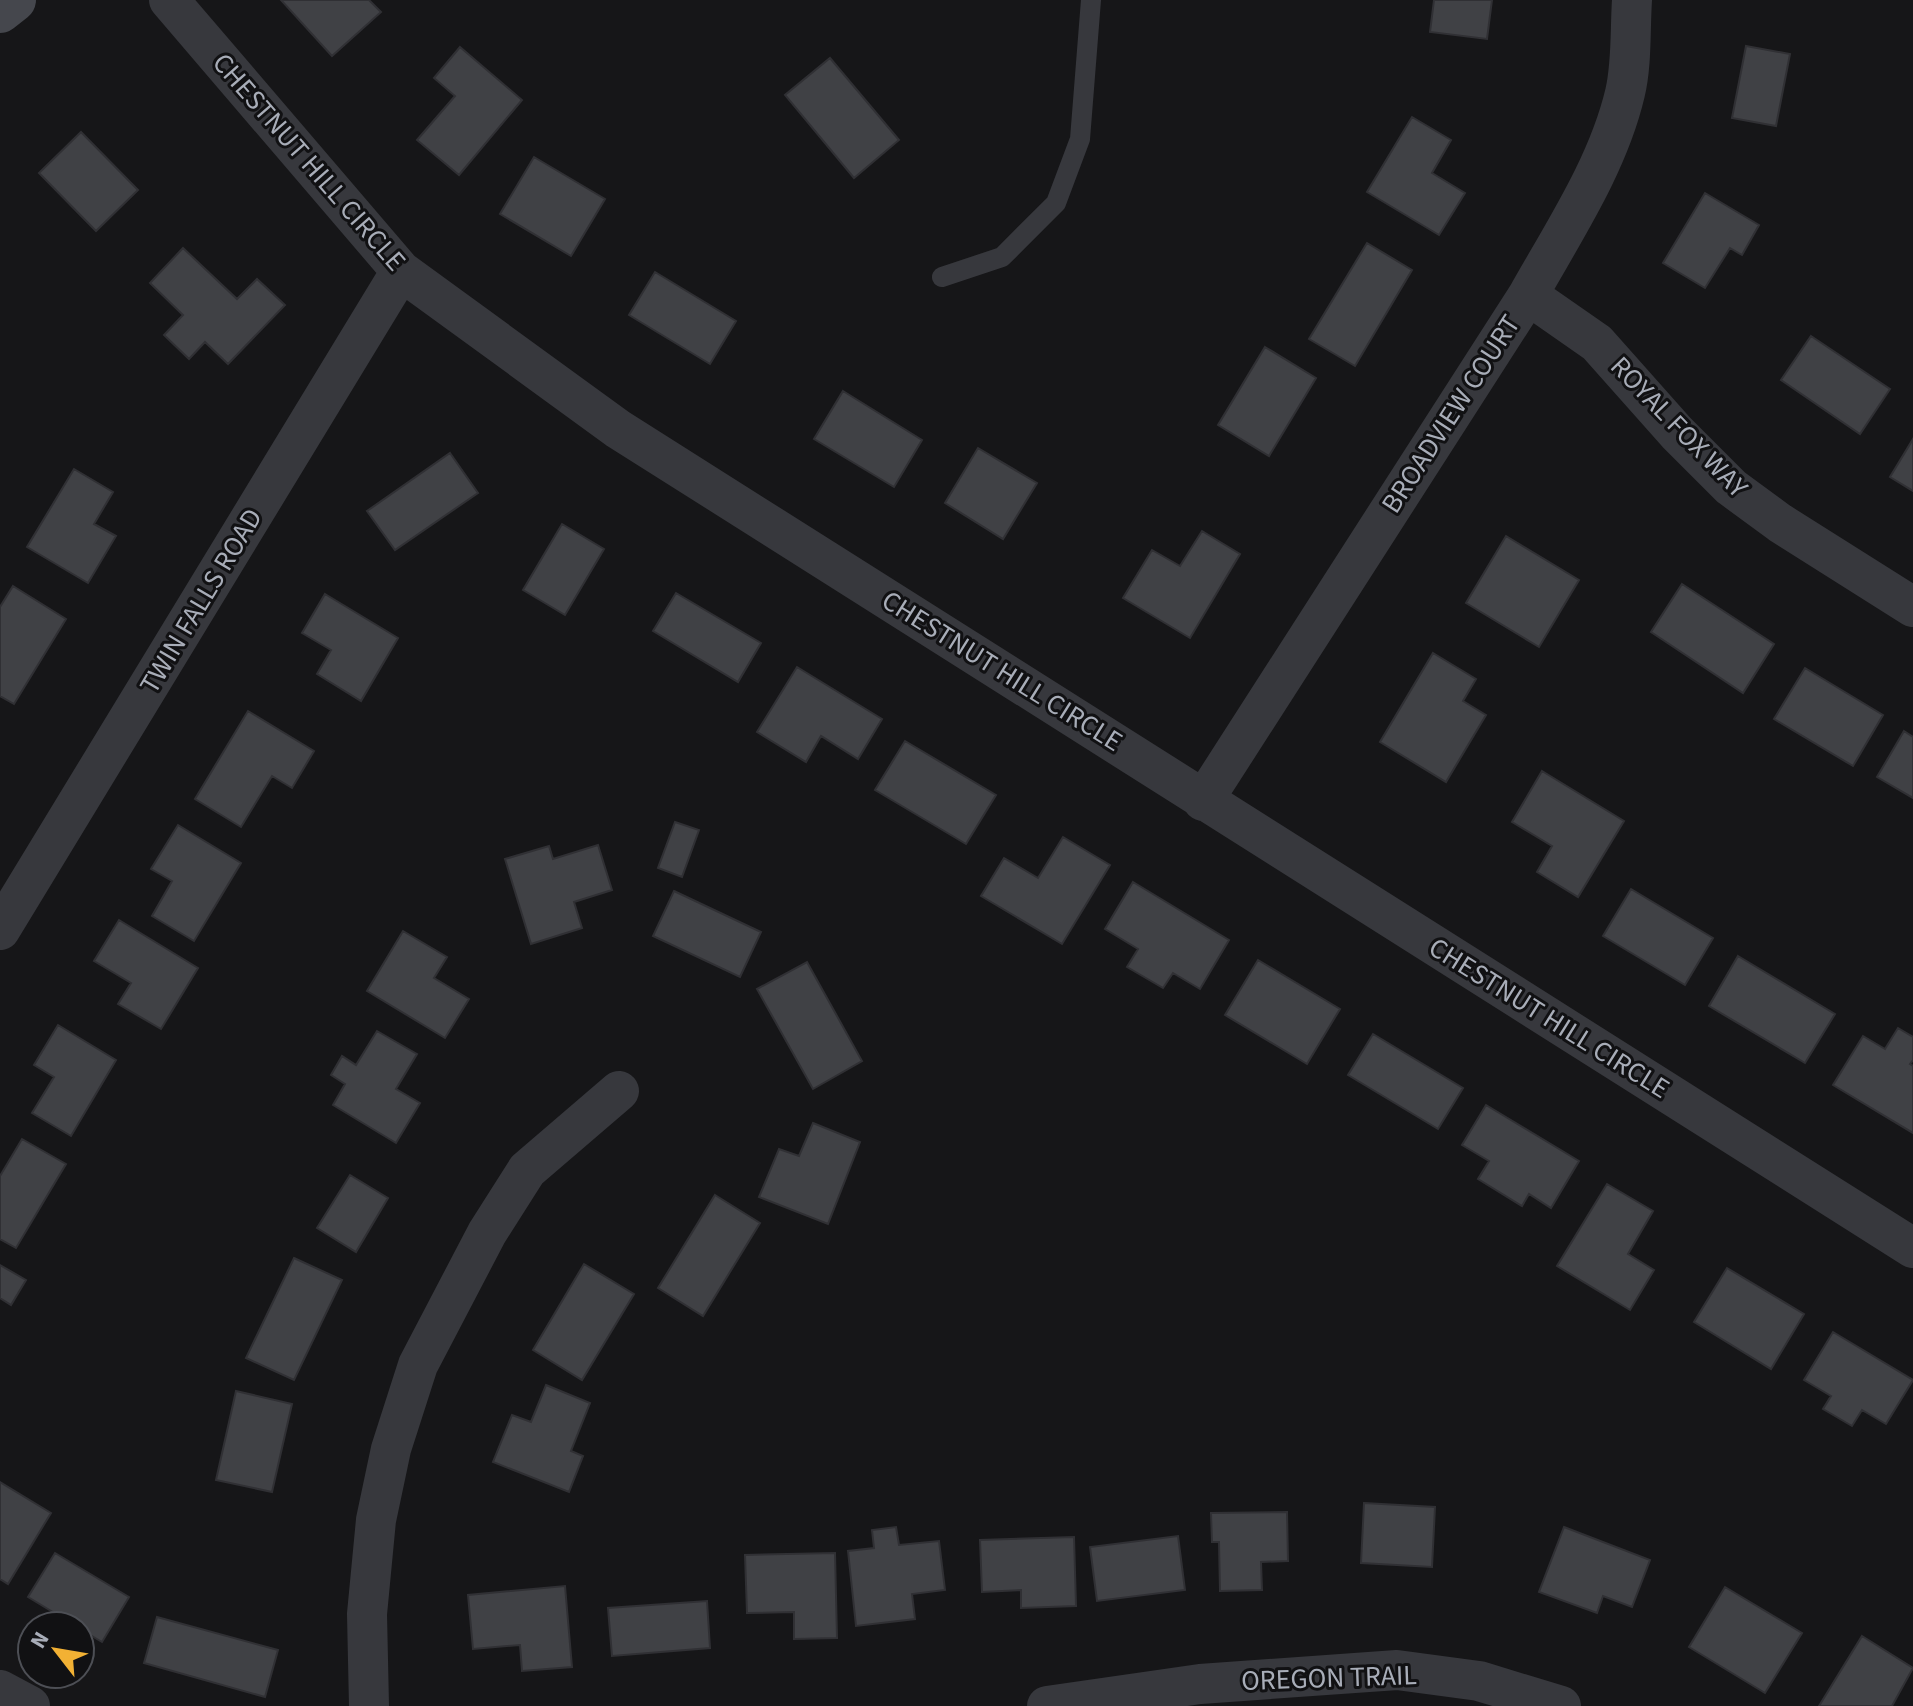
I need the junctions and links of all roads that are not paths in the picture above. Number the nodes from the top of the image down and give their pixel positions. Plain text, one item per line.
1 (14, 0) edge
2 (169, 0) edge
3 (1091, 0) edge
4 (1632, 0) edge
5 (0, 11) edge
6 (401, 271) junction
7 (942, 277) dead end
8 (1528, 295) junction
9 (1913, 607) edge
10 (1203, 801) junction
11 (0, 930) edge
12 (619, 1091) dead end
13 (1913, 1248) edge
14 (0, 1690) edge
15 (30, 1706) edge
16 (369, 1706) edge
17 (1047, 1706) edge
18 (1561, 1706) edge

1 - 5 street
2 - 6 street, CHESTNUT HILL CIRCLE
3 - 7 lane
4 - 8 street, BROADVIEW COURT
6 - 10 street, CHESTNUT HILL CIRCLE
6 - 11 street, TWIN FALLS ROAD
8 - 9 street, ROYAL FOX WAY
8 - 10 street, BROADVIEW COURT
10 - 13 street, CHESTNUT HILL CIRCLE
12 - 16 street
14 - 15 street
17 - 18 street, OREGON TRAIL

